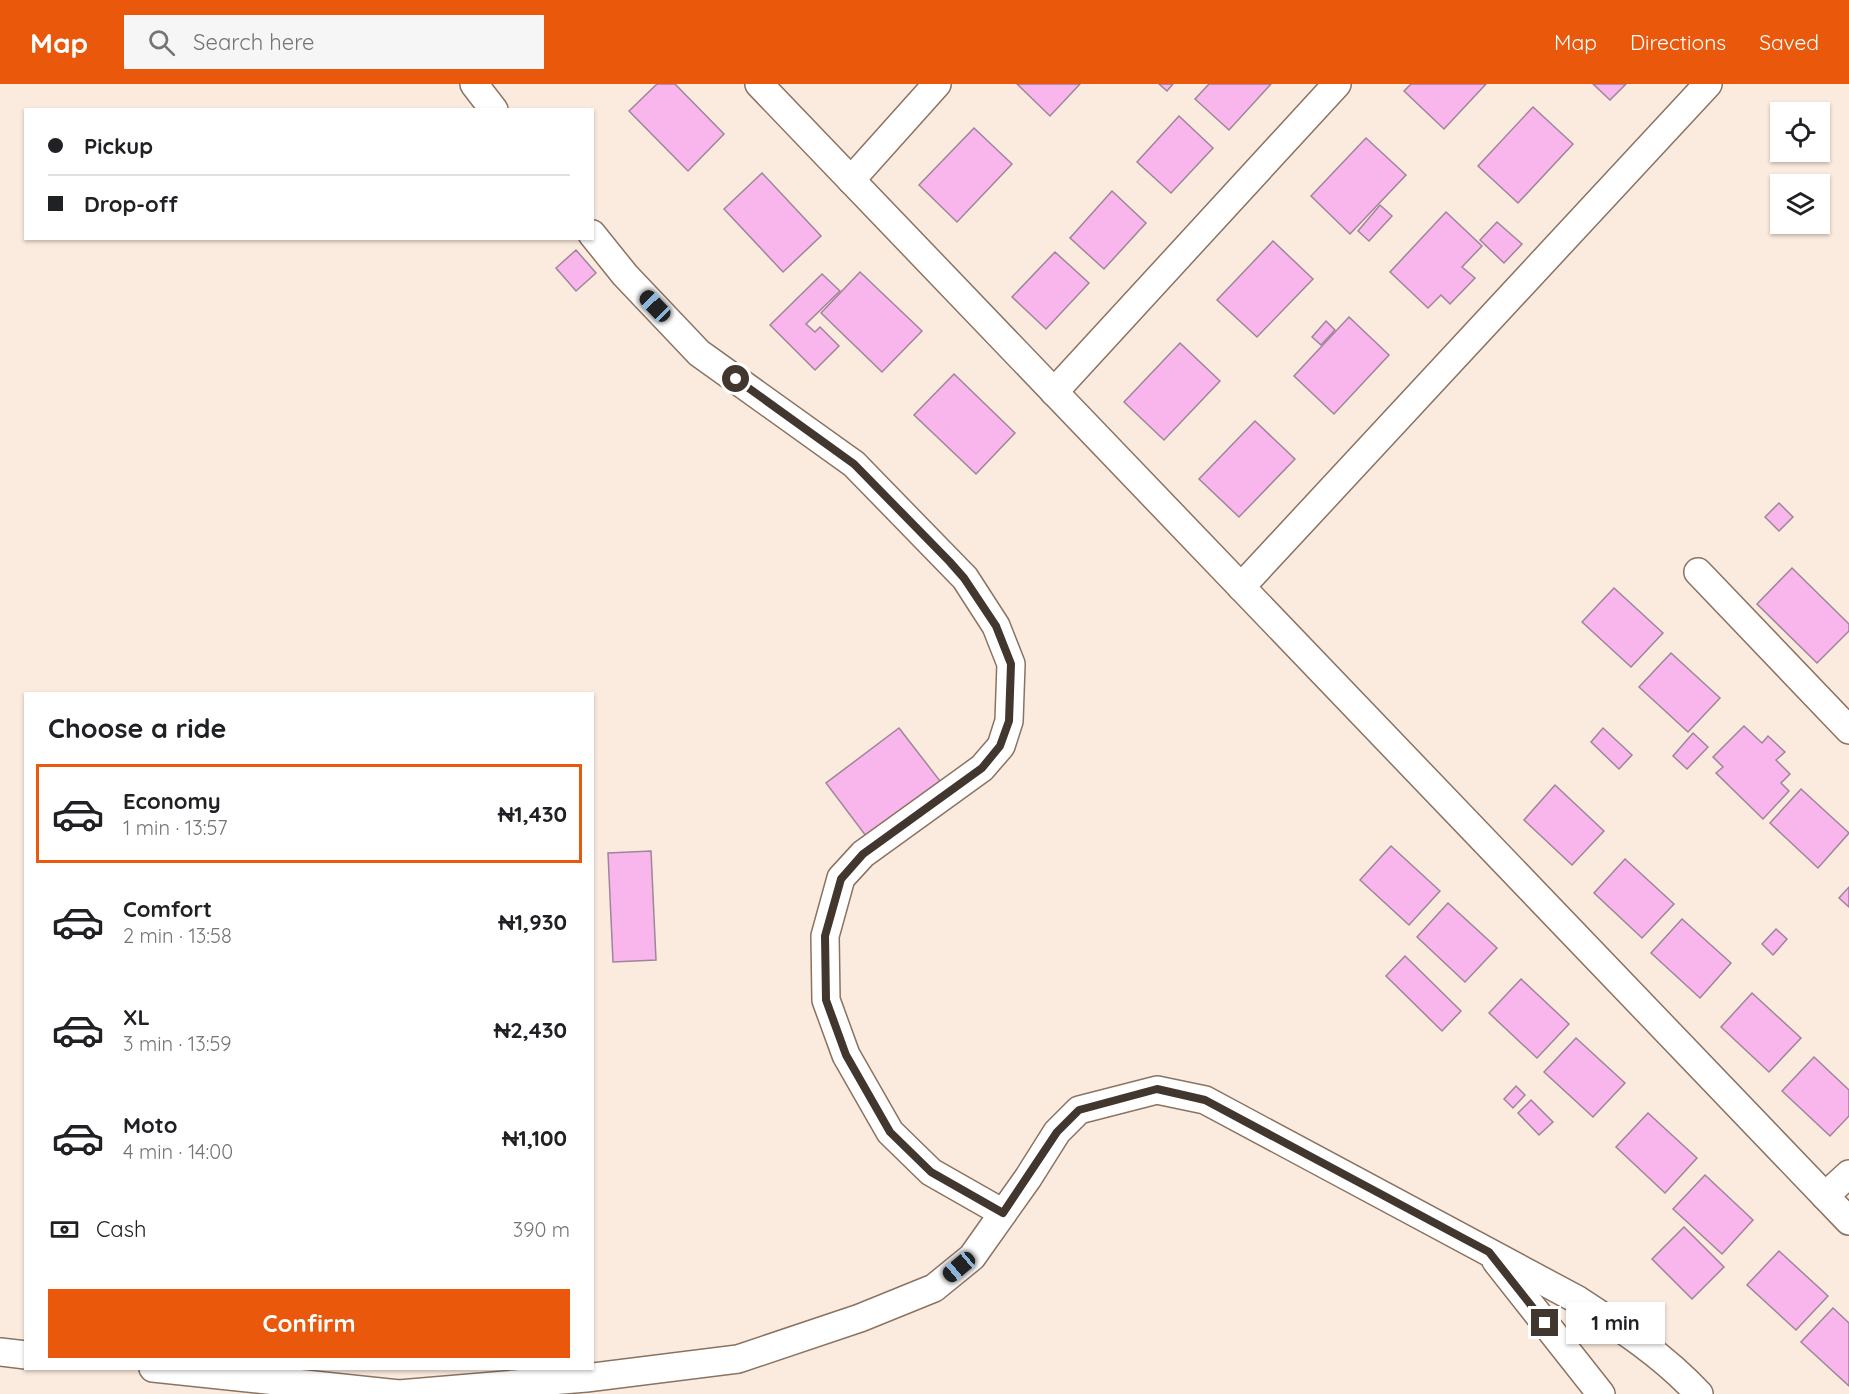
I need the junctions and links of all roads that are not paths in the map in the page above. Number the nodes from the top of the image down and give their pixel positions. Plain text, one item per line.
1 (474, 84) edge
2 (759, 84) edge
3 (937, 84) edge
4 (1336, 84) edge
5 (1708, 84) edge
6 (492, 108) edge
7 (851, 180) junction
8 (594, 236) edge
9 (1054, 392) junction
10 (1698, 572) dead end
11 (1241, 587) junction
12 (1849, 730) edge
13 (1849, 1174) edge
14 (1825, 1196) junction
15 (1003, 1213) junction
16 (1849, 1221) edge
17 (1489, 1252) junction
18 (0, 1352) edge
19 (24, 1355) edge
20 (172, 1370) edge
21 (1601, 1394) edge
22 (1699, 1394) edge

1 - 6 street
2 - 7 street
3 - 7 street
4 - 9 street
5 - 11 street
7 - 9 street
8 - 15 street
9 - 11 street
10 - 12 street
11 - 14 street
13 - 14 street
14 - 16 street
15 - 17 street
15 - 20 street
17 - 21 street
17 - 22 street
18 - 19 street

